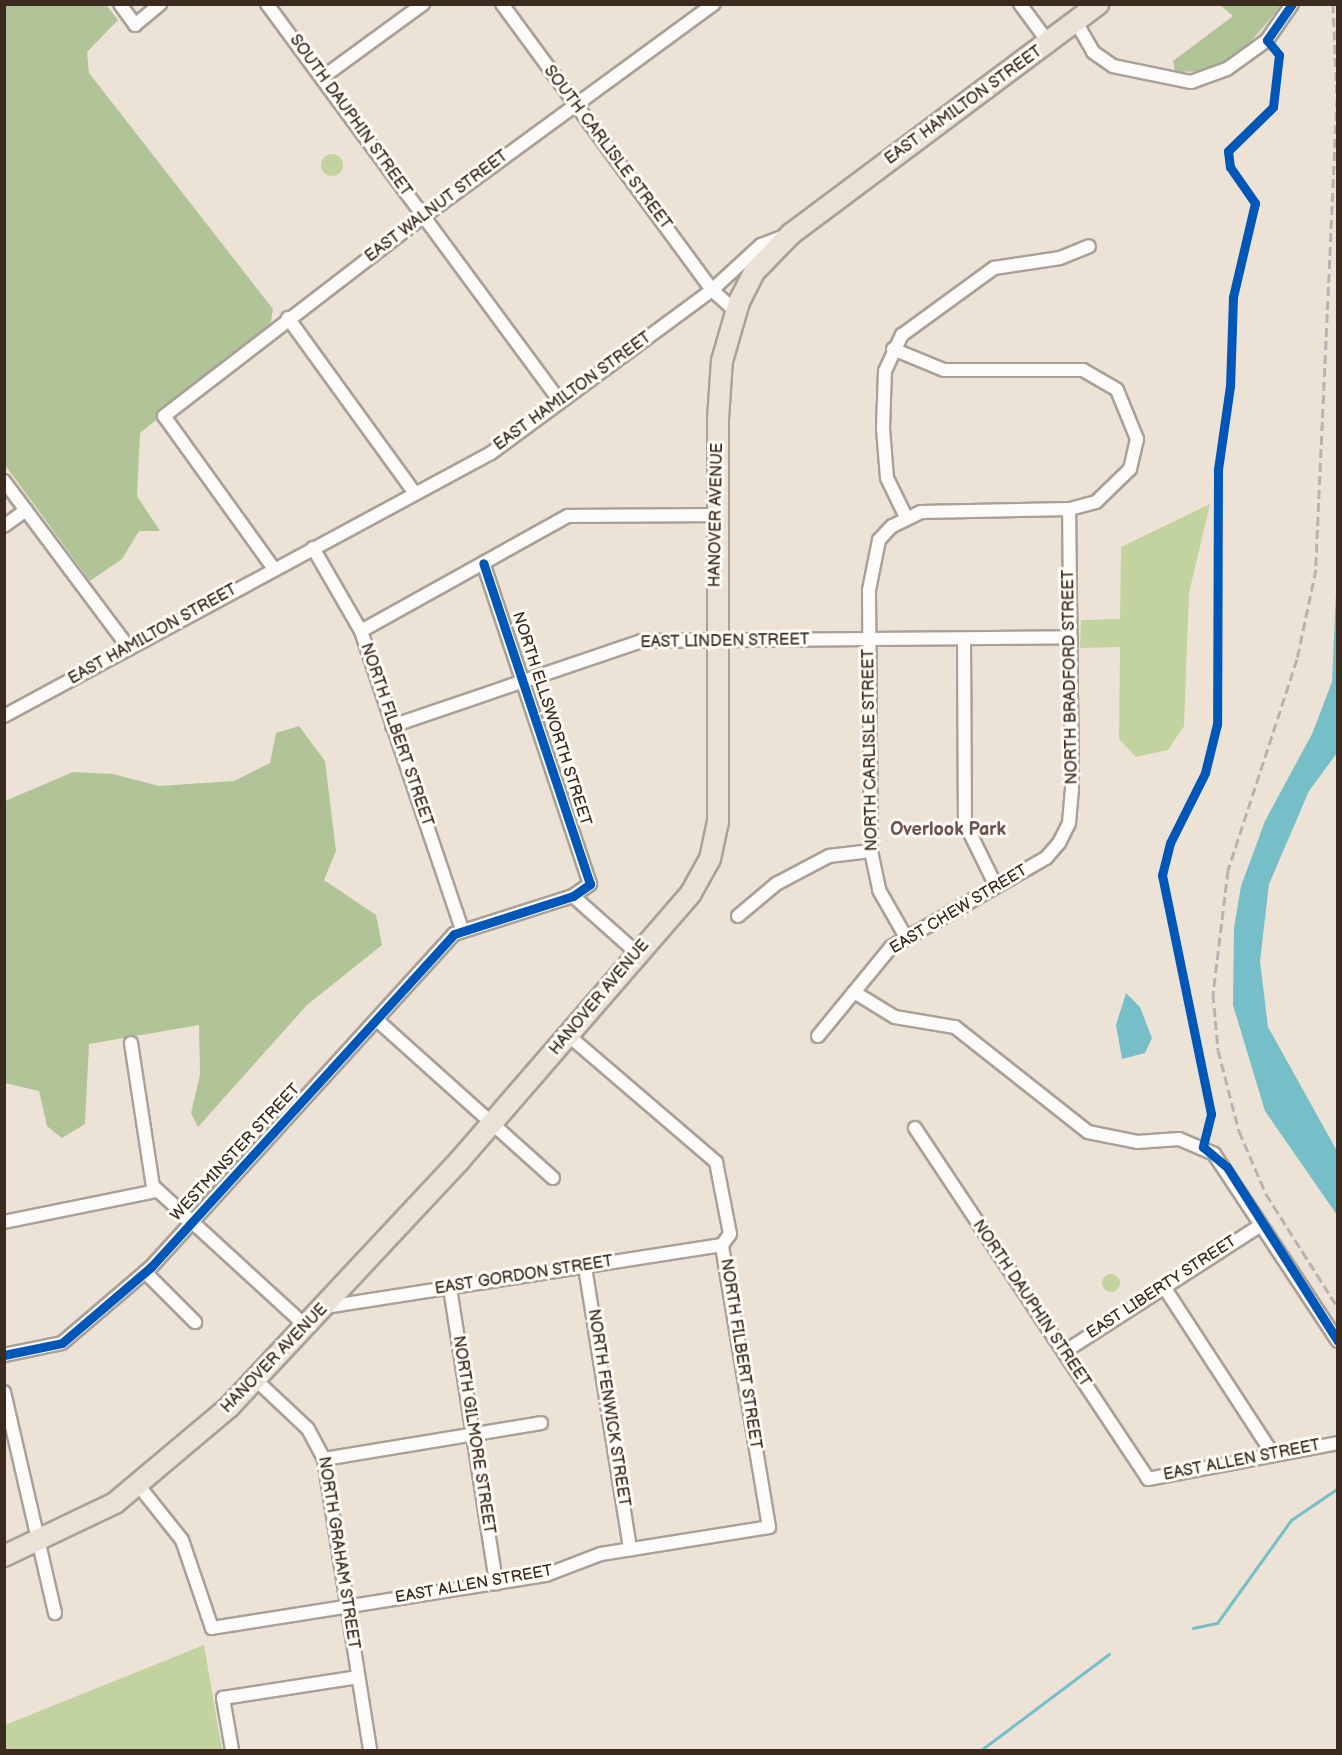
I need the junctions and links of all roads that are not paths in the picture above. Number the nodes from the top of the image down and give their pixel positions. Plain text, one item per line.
1 (120, 4) edge
2 (160, 4) edge
3 (267, 4) edge
4 (423, 4) edge
5 (502, 4) edge
6 (714, 4) edge
7 (1020, 4) edge
8 (1099, 4) edge
9 (1292, 4) edge
10 (1076, 22) junction
11 (1049, 43) junction
12 (323, 77) junction
13 (574, 104) junction
14 (424, 216) junction
15 (791, 234) junction
16 (1089, 246) dead end
17 (712, 290) junction
18 (735, 311) junction
19 (288, 318) junction
20 (893, 348) junction
21 (560, 401) junction
22 (4, 481) edge
23 (414, 492) junction
24 (1069, 509) junction
25 (26, 510) junction
26 (716, 515) junction
27 (906, 517) junction
28 (4, 526) edge
29 (313, 548) junction
30 (483, 563) junction
31 (274, 569) junction
32 (361, 631) junction
33 (1071, 637) junction
34 (870, 639) junction
35 (964, 639) junction
36 (715, 641) junction
37 (129, 648) junction
38 (522, 681) junction
39 (4, 716) edge
40 (392, 726) junction
41 (1059, 843) joint
42 (871, 851) junction
43 (996, 886) junction
44 (573, 896) junction
45 (738, 916) dead end
46 (462, 930) junction
47 (907, 939) junction
48 (638, 952) junction
49 (854, 993) junction
50 (378, 1021) junction
51 (569, 1036) junction
52 (818, 1036) dead end
53 (131, 1043) dead end
54 (492, 1124) junction
55 (915, 1128) dead end
56 (553, 1178) dead end
57 (156, 1191) junction
58 (4, 1222) edge
59 (191, 1224) junction
60 (1261, 1225) junction
61 (722, 1245) junction
62 (585, 1267) junction
63 (145, 1272) junction
64 (1164, 1287) junction
65 (450, 1288) junction
66 (326, 1307) junction
67 (195, 1322) dead end
68 (308, 1329) junction
69 (1338, 1341) edge
70 (1064, 1352) junction
71 (4, 1355) edge
72 (256, 1380) junction
73 (4, 1392) edge
74 (541, 1423) dead end
75 (473, 1435) junction
76 (1338, 1443) edge
77 (1273, 1454) junction
78 (324, 1459) junction
79 (1148, 1479) joint
80 (139, 1486) junction
81 (769, 1527) joint
82 (38, 1542) junction
83 (630, 1549) junction
84 (4, 1556) edge
85 (496, 1583) junction
86 (347, 1607) junction
87 (55, 1613) dead end
88 (358, 1677) junction
89 (232, 1750) edge
90 (370, 1750) edge

1 - 2 street
3 - 12 street, SOUTH DAUPHIN STREET
4 - 12 street
5 - 13 street, SOUTH CARLISLE STREET
6 - 13 street, EAST WALNUT STREET
7 - 11 street
8 - 10 main road, EAST HAMILTON STREET
9 - 10 street
10 - 11 main road, EAST HAMILTON STREET
11 - 15 main road, EAST HAMILTON STREET
12 - 14 street, SOUTH DAUPHIN STREET
13 - 14 street, EAST WALNUT STREET
13 - 17 street, SOUTH CARLISLE STREET
14 - 19 street, EAST WALNUT STREET
14 - 21 street, SOUTH DAUPHIN STREET
15 - 17 street, EAST HAMILTON STREET
15 - 18 main road, HANOVER AVENUE
16 - 20 street
17 - 18 street
17 - 21 street, EAST HAMILTON STREET
18 - 26 main road, HANOVER AVENUE
19 - 23 street
19 - 31 street, EAST WALNUT STREET
20 - 24 street
20 - 27 street
21 - 23 street, EAST HAMILTON STREET
22 - 25 street
23 - 29 street, EAST HAMILTON STREET
24 - 27 street
24 - 33 street, NORTH BRADFORD STREET
25 - 28 street
25 - 37 street
26 - 30 street
26 - 36 main road, HANOVER AVENUE
27 - 34 street, NORTH CARLISLE STREET
29 - 31 street, EAST HAMILTON STREET
29 - 32 street, NORTH FILBERT STREET
30 - 32 street
30 - 38 street, NORTH ELLSWORTH STREET
31 - 37 street, EAST HAMILTON STREET
32 - 40 street, NORTH FILBERT STREET
33 - 35 street, EAST LINDEN STREET
33 - 41 street, NORTH BRADFORD STREET
34 - 35 street, EAST LINDEN STREET
34 - 36 street, EAST LINDEN STREET
34 - 42 street, NORTH CARLISLE STREET
35 - 43 street
36 - 38 street, EAST LINDEN STREET
36 - 48 main road, HANOVER AVENUE
37 - 39 street, EAST HAMILTON STREET
38 - 40 street, EAST LINDEN STREET
38 - 44 street, NORTH ELLSWORTH STREET
40 - 46 street, NORTH FILBERT STREET
41 - 43 street, EAST CHEW STREET
42 - 45 street
42 - 47 street, NORTH CARLISLE STREET
43 - 47 street, EAST CHEW STREET
44 - 46 street
44 - 48 street
46 - 50 street, WESTMINSTER STREET
47 - 49 street, EAST CHEW STREET
48 - 51 main road, HANOVER AVENUE
49 - 52 street, EAST CHEW STREET
49 - 60 street
50 - 54 street
50 - 59 street, WESTMINSTER STREET
51 - 54 main road, HANOVER AVENUE
51 - 61 street, NORTH FILBERT STREET
53 - 57 street
54 - 56 street
54 - 66 main road, HANOVER AVENUE
55 - 70 street, NORTH DAUPHIN STREET
57 - 58 street
57 - 59 street
59 - 63 street, WESTMINSTER STREET
59 - 68 street
60 - 64 street, EAST LIBERTY STREET
60 - 69 street
61 - 62 street, EAST GORDON STREET
61 - 81 street, NORTH FILBERT STREET
62 - 65 street, EAST GORDON STREET
62 - 83 street, NORTH FENWICK STREET
63 - 67 street
63 - 71 street, WESTMINSTER STREET
64 - 70 street, EAST LIBERTY STREET
64 - 77 street
65 - 66 street, EAST GORDON STREET
65 - 75 street, NORTH GILMORE STREET
66 - 68 main road, HANOVER AVENUE
68 - 72 main road, HANOVER AVENUE
70 - 79 street, NORTH DAUPHIN STREET
72 - 78 street, NORTH GRAHAM STREET
72 - 80 main road, HANOVER AVENUE
73 - 82 street
74 - 75 street
75 - 78 street
75 - 85 street, NORTH GILMORE STREET
76 - 77 street, EAST ALLEN STREET
77 - 79 street, EAST ALLEN STREET
78 - 86 street, NORTH GRAHAM STREET
80 - 82 main road, HANOVER AVENUE
80 - 86 street, EAST ALLEN STREET
81 - 83 street, EAST ALLEN STREET
82 - 84 main road, HANOVER AVENUE
82 - 87 street
83 - 85 street, EAST ALLEN STREET
85 - 86 street, EAST ALLEN STREET
86 - 88 street, NORTH GRAHAM STREET
88 - 89 street
88 - 90 street, NORTH GRAHAM STREET

